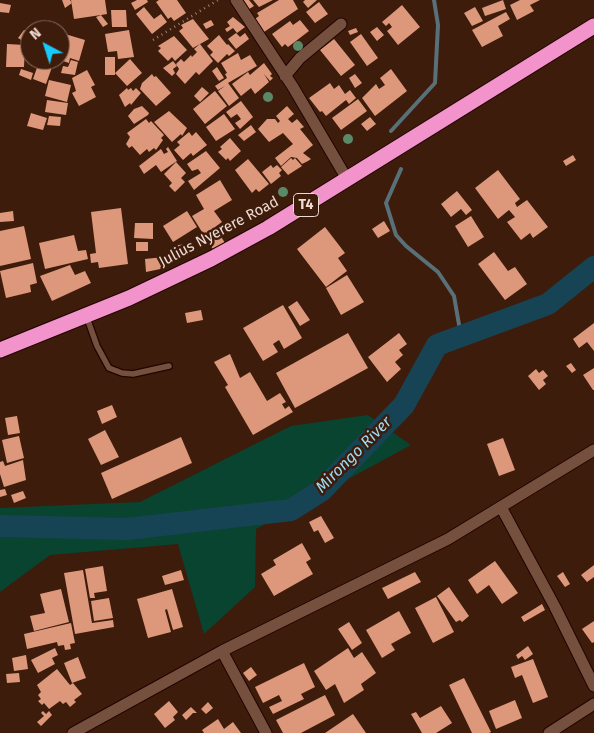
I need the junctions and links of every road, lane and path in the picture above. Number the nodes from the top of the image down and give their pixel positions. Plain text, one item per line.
1 (218, 0) edge
2 (236, 0) edge
3 (341, 24) dead end
4 (594, 26) edge
5 (153, 40) dead end
6 (285, 76) junction
7 (347, 179) junction
8 (86, 315) junction
9 (0, 350) edge
10 (169, 366) dead end
11 (594, 450) edge
12 (501, 507) junction
13 (222, 651) junction
14 (594, 686) edge
15 (594, 704) edge
16 (73, 733) edge
17 (266, 733) edge
18 (549, 733) edge

1 - 5 path
2 - 6 street
3 - 6 street
4 - 7 highway, Julius Nyerere Road / T4
6 - 7 street
7 - 8 highway, Julius Nyerere Road / T4
8 - 9 highway, Julius Nyerere Road / T4
8 - 10 lane
11 - 12 street
12 - 13 street
12 - 14 street
13 - 16 street
13 - 17 street
15 - 18 street

